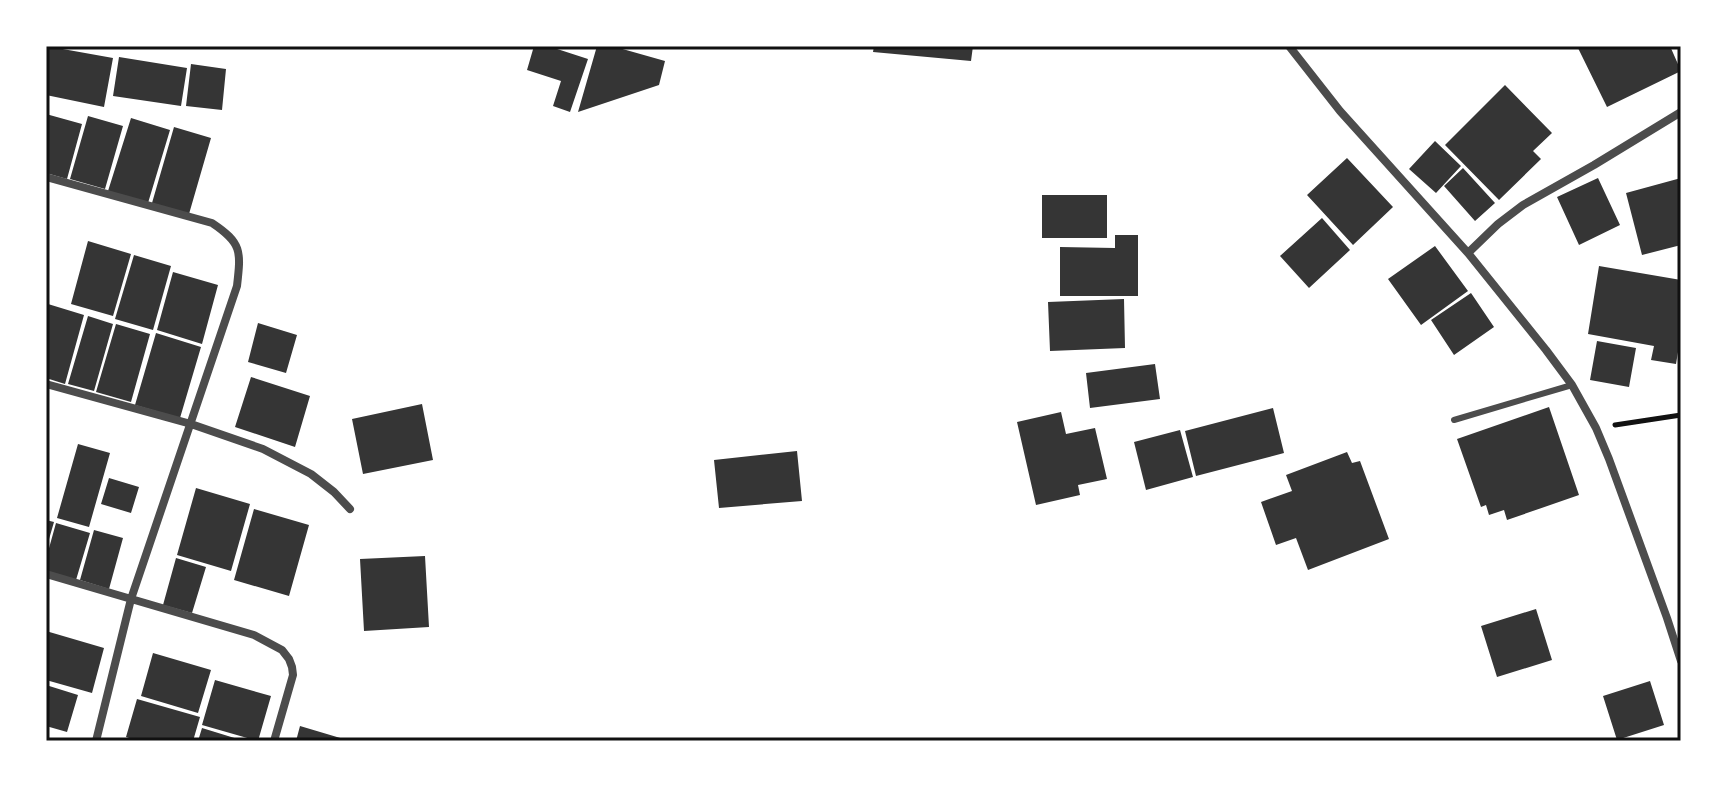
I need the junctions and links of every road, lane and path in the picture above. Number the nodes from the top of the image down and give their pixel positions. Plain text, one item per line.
1 (1289, 46) edge
2 (1681, 112) edge
3 (46, 177) edge
4 (1468, 253) junction
5 (46, 384) edge
6 (1572, 385) junction
7 (1681, 415) edge
8 (1454, 420) dead end
9 (191, 424) junction
10 (1596, 428) junction
11 (350, 509) dead end
12 (46, 574) edge
13 (131, 599) junction
14 (1681, 661) edge
15 (96, 741) edge
16 (274, 741) edge

1 - 4 street
2 - 4 street
3 - 9 street
4 - 6 street
5 - 9 street
6 - 8 lane
6 - 10 street
7 - 10 path
9 - 11 street
9 - 13 street
10 - 14 street
12 - 13 street
13 - 15 street
13 - 16 street

